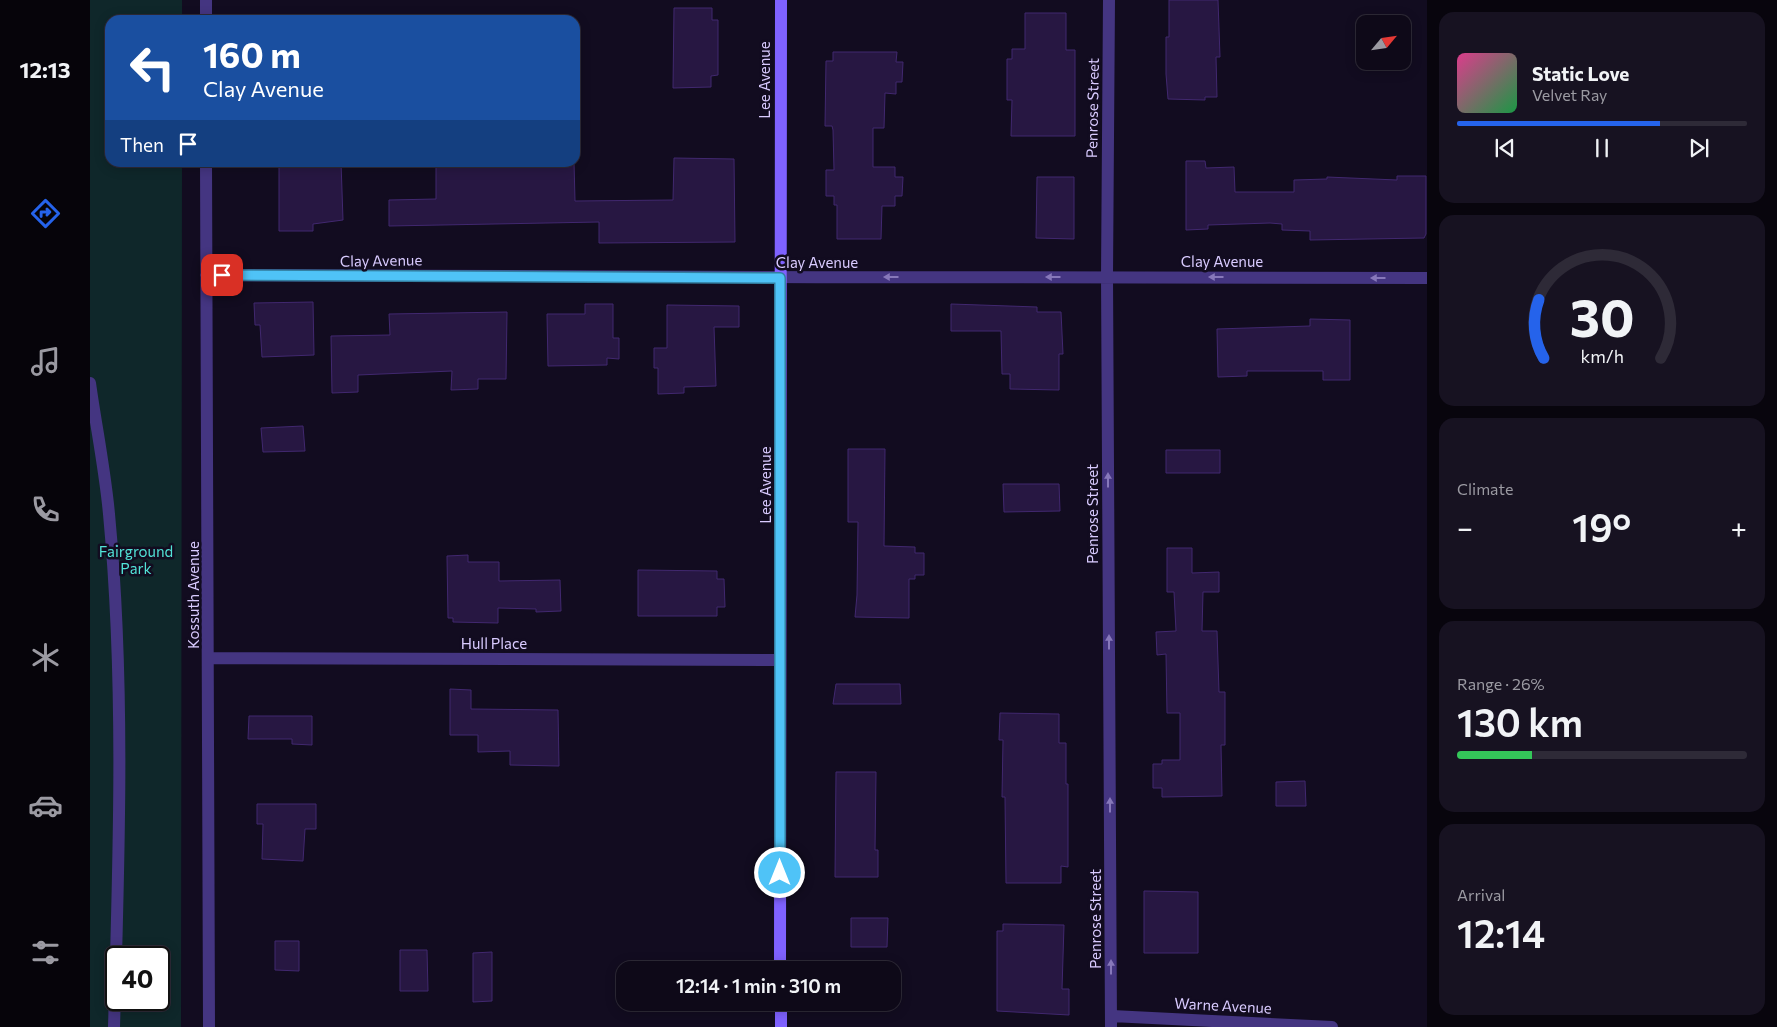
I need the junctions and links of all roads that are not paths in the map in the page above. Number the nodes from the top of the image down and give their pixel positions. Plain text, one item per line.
1 (206, 0) edge
2 (781, 0) edge
3 (1109, 0) edge
4 (206, 15) edge
5 (206, 167) edge
6 (206, 275) junction
7 (1107, 276) junction
8 (780, 278) junction
9 (1427, 278) edge
10 (90, 383) edge
11 (209, 658) junction
12 (779, 660) junction
13 (780, 961) edge
14 (781, 1011) edge
15 (1112, 1022) edge
16 (114, 1027) edge
17 (209, 1027) edge
18 (781, 1027) edge
19 (1332, 1027) edge

1 - 4 street
2 - 8 street, Lee Avenue
3 - 7 street, Penrose Street
5 - 6 street, Kossuth Avenue
6 - 8 street, Clay Avenue
6 - 11 street, Kossuth Avenue
7 -> 8 street, Clay Avenue
9 -> 7 street, Clay Avenue
15 -> 7 street, Penrose Street
8 - 12 street, Lee Avenue
10 - 16 street
11 - 12 street, Hull Place
11 - 17 street, Kossuth Avenue
12 - 13 street, Lee Avenue
14 - 18 street
15 - 19 street, Warne Avenue

